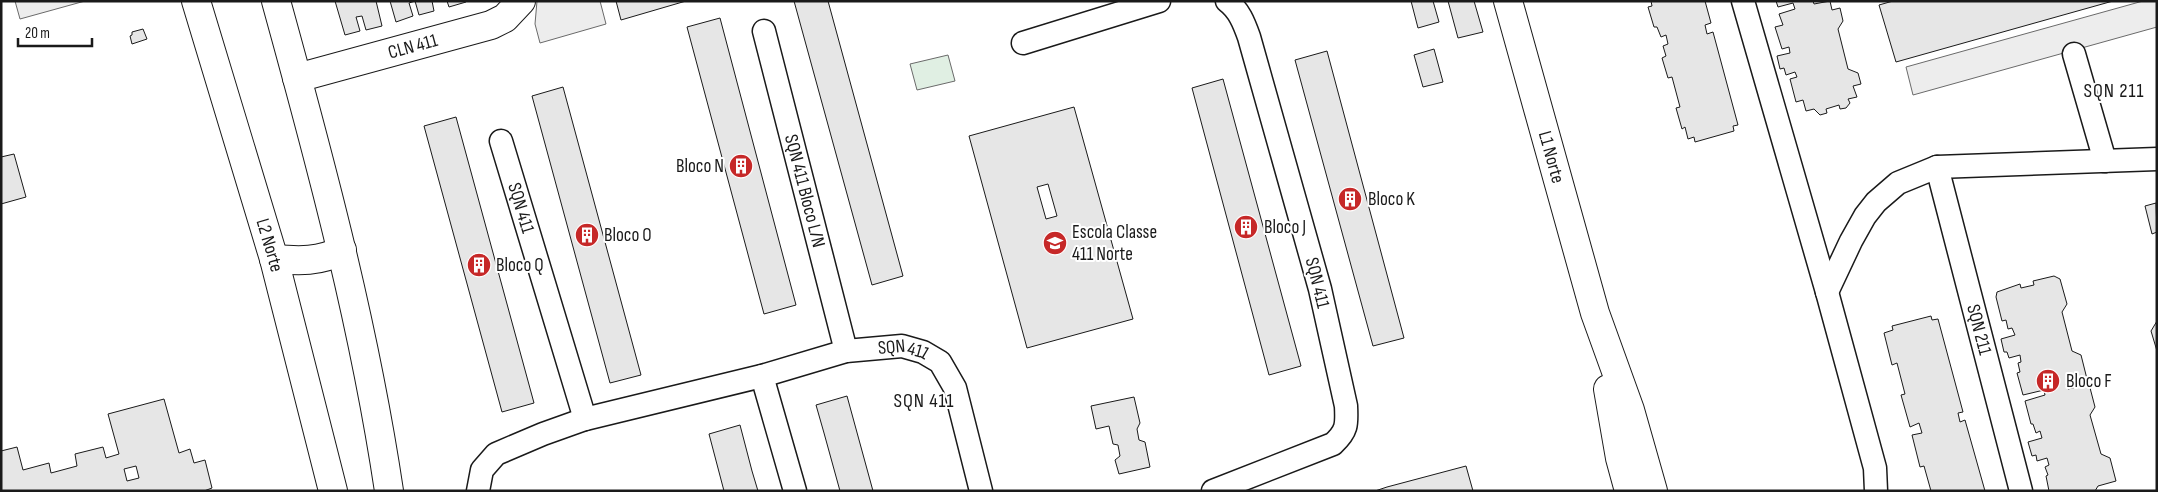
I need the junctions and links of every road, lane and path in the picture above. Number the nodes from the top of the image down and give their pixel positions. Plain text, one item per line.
1 (196, 1) edge
2 (276, 1) edge
3 (521, 1) edge
4 (1159, 1) edge
5 (1227, 1) edge
6 (1508, 1) edge
7 (1743, 1) edge
8 (764, 31) dead end
9 (1023, 43) dead end
10 (2074, 54) dead end
11 (297, 78) junction
12 (501, 141) dead end
13 (2154, 157) edge
14 (2105, 161) junction
15 (1937, 167) junction
16 (342, 250) junction
17 (274, 259) junction
18 (1827, 292) junction
19 (1595, 313) junction
20 (846, 351) junction
21 (762, 376) junction
22 (585, 419) junction
23 (333, 491) edge
24 (390, 491) edge
25 (478, 491) edge
26 (794, 491) edge
27 (981, 491) edge
28 (1213, 491) edge
29 (1629, 491) edge
30 (1653, 491) edge
31 (1876, 491) edge
32 (2021, 491) edge

1 - 17 main road, L2 Norte
2 - 11 main road
3 - 11 main road, CLN 411
4 - 9 street
5 - 28 street, SQN 411
6 - 19 main road, L1 Norte
7 - 18 street
8 - 20 street, SQN 411 Bloco L/N
10 - 14 street
11 - 16 main road
12 - 22 street, SQN 411
13 - 14 street
14 - 15 street
15 - 18 street
15 - 32 street, SQN 211
16 - 17 main road
16 - 24 main road
17 - 23 main road, L2 Norte
18 - 31 street
19 - 29 main road, L1 Norte
19 - 30 main road, L1 Norte
20 - 21 street, SQN 411
20 - 27 street, SQN 411
21 - 22 street, SQN 411
21 - 26 street
22 - 25 street, SQN 411

